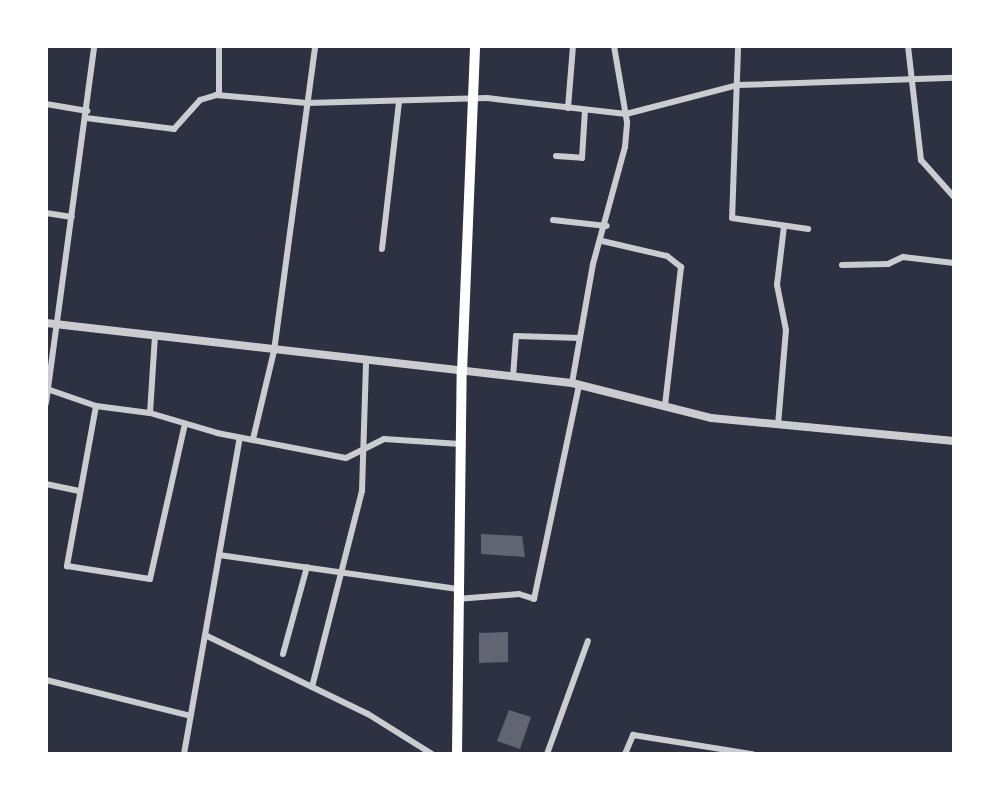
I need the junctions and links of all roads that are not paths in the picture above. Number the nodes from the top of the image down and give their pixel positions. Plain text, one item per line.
1 (94, 46) edge
2 (219, 46) edge
3 (315, 46) edge
4 (475, 46) edge
5 (573, 46) edge
6 (614, 46) edge
7 (908, 46) edge
8 (738, 49) dead end
9 (909, 78) junction
10 (954, 78) edge
11 (738, 85) junction
12 (219, 95) junction
13 (471, 99) junction
14 (399, 102) junction
15 (307, 103) junction
16 (46, 104) edge
17 (568, 108) junction
18 (585, 110) junction
19 (626, 114) junction
20 (86, 115) junction
21 (556, 156) dead end
22 (954, 197) edge
23 (46, 213) edge
24 (72, 217) junction
25 (553, 220) dead end
26 (607, 226) junction
27 (784, 226) junction
28 (808, 229) dead end
29 (602, 241) junction
30 (382, 249) dead end
31 (954, 263) edge
32 (842, 265) dead end
33 (51, 324) edge
34 (155, 336) junction
35 (580, 338) junction
36 (274, 351) junction
37 (366, 362) junction
38 (462, 372) junction
39 (513, 377) junction
40 (575, 384) junction
41 (47, 389) edge
42 (46, 403) edge
43 (96, 406) junction
44 (665, 406) junction
45 (150, 413) junction
46 (185, 424) junction
47 (778, 425) junction
48 (240, 438) junction
49 (253, 439) junction
50 (954, 441) edge
51 (460, 444) junction
52 (363, 451) junction
53 (46, 484) edge
54 (80, 491) junction
55 (219, 555) junction
56 (307, 567) junction
57 (341, 572) junction
58 (457, 594) junction
59 (205, 635) junction
60 (588, 641) dead end
61 (283, 654) dead end
62 (46, 680) edge
63 (312, 687) junction
64 (191, 716) junction
65 (184, 754) edge
66 (432, 754) edge
67 (457, 754) edge
68 (547, 754) edge
69 (625, 754) edge
70 (752, 754) edge

1 - 20 street
2 - 12 street
3 - 15 street
4 - 13 main road
5 - 17 street
6 - 19 street
7 - 9 street
8 - 11 street
9 - 10 street
9 - 11 street
9 - 22 street
11 - 19 street
11 - 27 street
12 - 15 street
12 - 20 street
13 - 14 street
13 - 17 street
13 - 38 main road
14 - 15 street
14 - 30 street
15 - 36 street
16 - 20 street
17 - 18 street
18 - 19 street
18 - 21 street
19 - 26 street
20 - 24 street
23 - 24 street
24 - 33 street
25 - 26 street
26 - 29 street
27 - 28 street
27 - 47 street
29 - 35 street
29 - 44 street
31 - 32 street
33 - 34 street
33 - 41 street
34 - 36 street
34 - 45 street
35 - 39 street
35 - 40 street
36 - 37 street
36 - 49 street
37 - 38 street
37 - 52 street
38 - 39 street
38 - 51 main road
39 - 40 street
40 - 44 street
40 - 58 street
41 - 42 street
41 - 43 street
43 - 45 street
43 - 54 street
44 - 47 street
45 - 46 street
46 - 48 street
46 - 54 street
47 - 50 street
48 - 49 street
48 - 55 street
49 - 52 street
51 - 52 street
51 - 58 main road
52 - 57 street
53 - 54 street
55 - 56 street
55 - 59 street
56 - 57 street
56 - 61 street
57 - 58 street
57 - 63 street
58 - 67 main road
59 - 63 street
59 - 64 street
60 - 68 street
62 - 64 street
63 - 66 street
64 - 65 street
69 - 70 street

